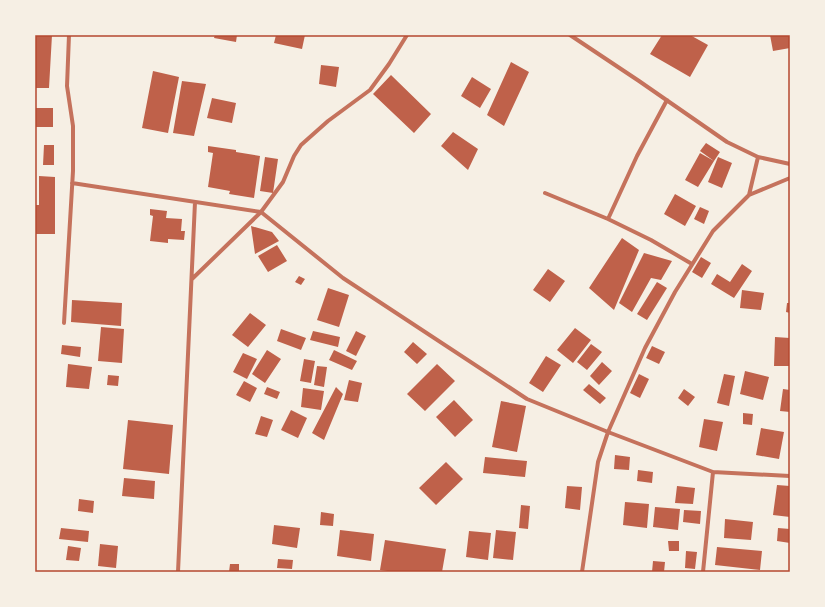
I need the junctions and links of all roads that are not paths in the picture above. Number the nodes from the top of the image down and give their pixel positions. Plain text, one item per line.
1 (69, 35) edge
2 (406, 35) edge
3 (570, 35) edge
4 (667, 100) junction
5 (758, 157) junction
6 (790, 164) edge
7 (790, 178) edge
8 (72, 183) junction
9 (545, 193) dead end
10 (749, 195) junction
11 (195, 202) junction
12 (261, 212) junction
13 (608, 219) junction
14 (692, 264) junction
15 (192, 279) junction
16 (64, 324) dead end
17 (608, 432) junction
18 (713, 472) junction
19 (790, 476) edge
20 (178, 572) edge
21 (582, 572) edge
22 (703, 572) edge

1 - 8 street
2 - 12 street
3 - 4 street
4 - 5 street
4 - 13 street
5 - 6 street
5 - 10 street
7 - 10 street
8 - 11 street
8 - 16 street
9 - 13 street
10 - 14 street
11 - 12 street
11 - 15 street
12 - 15 street
12 - 17 street
13 - 14 street
14 - 17 street
15 - 20 street
17 - 18 street
17 - 21 street
18 - 19 street
18 - 22 street

